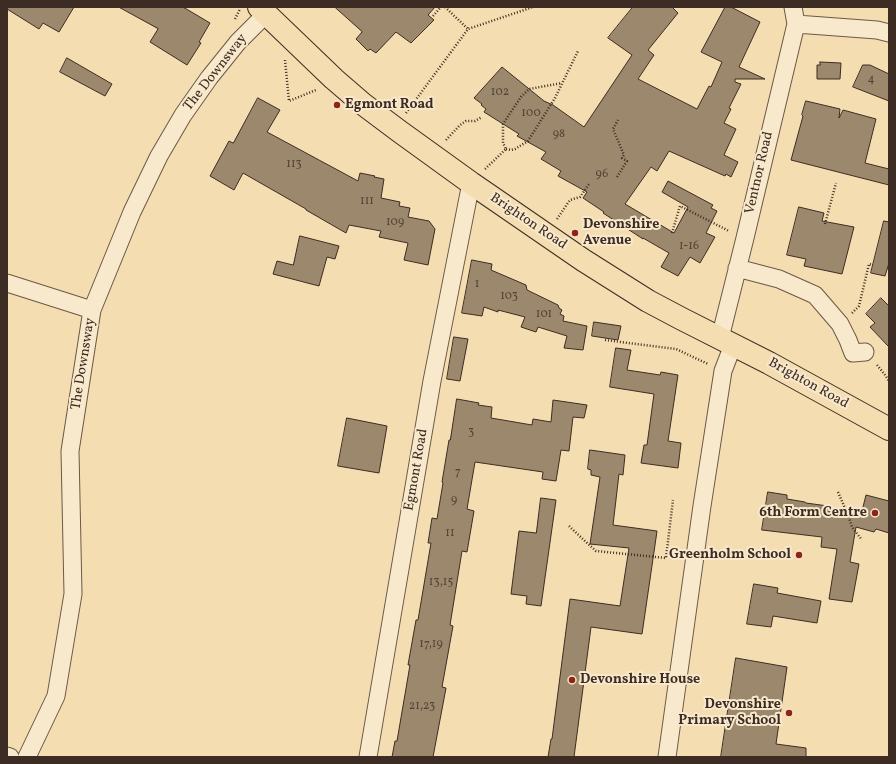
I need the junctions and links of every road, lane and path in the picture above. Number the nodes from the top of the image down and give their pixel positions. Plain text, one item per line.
1 (440, 7) edge
2 (445, 7) edge
3 (533, 7) edge
4 (793, 7) edge
5 (263, 10) edge
6 (433, 16) dead end
7 (796, 24) junction
8 (468, 29) junction
9 (889, 33) edge
10 (292, 39) junction
11 (578, 51) dead end
12 (337, 82) junction
13 (562, 83) junction
14 (482, 117) dead end
15 (618, 120) dead end
16 (395, 128) junction
17 (506, 149) junction
18 (433, 156) junction
19 (617, 177) dead end
20 (471, 183) junction
21 (836, 183) dead end
22 (589, 184) dead end
23 (826, 224) dead end
24 (672, 233) dead end
25 (546, 235) junction
26 (745, 238) junction
27 (873, 265) dead end
28 (738, 268) junction
29 (7, 283) edge
30 (92, 310) junction
31 (840, 324) junction
32 (605, 340) dead end
33 (727, 342) junction
34 (865, 352) dead end
35 (723, 371) junction
36 (889, 429) edge
37 (838, 492) dead end
38 (673, 500) dead end
39 (569, 526) dead end
40 (862, 540) dead end
41 (7, 756) edge
42 (10, 757) edge
43 (27, 757) edge
44 (368, 757) edge
45 (667, 757) edge

1 - 6 path
2 - 8 path
3 - 8 path
4 - 7 street, Ventnor Road
5 - 10 main road, Brighton Road
5 - 30 street, The Downsway
7 - 9 street
7 - 26 street, Ventnor Road
8 - 16 path
10 - 12 main road, Brighton Road
10 - 12 path
11 - 13 path
12 - 16 main road, Brighton Road
13 - 17 path
13 - 17 path
14 - 18 path
15 - 19 path
16 - 18 main road, Brighton Road
17 - 20 path
18 - 20 main road, Brighton Road
20 - 25 main road, Brighton Road
20 - 44 street, Egmont Road
21 - 23 path
22 - 25 path
24 - 26 path
25 - 33 main road, Brighton Road
26 - 28 street, Ventnor Road
27 - 31 path
28 - 31 street
28 - 33 street, Ventnor Road
29 - 30 street
30 - 43 street, The Downsway
31 - 34 street
32 - 35 path
33 - 35 street
33 - 36 main road, Brighton Road
35 - 45 street
37 - 40 path
38 - 39 path
41 - 42 street

